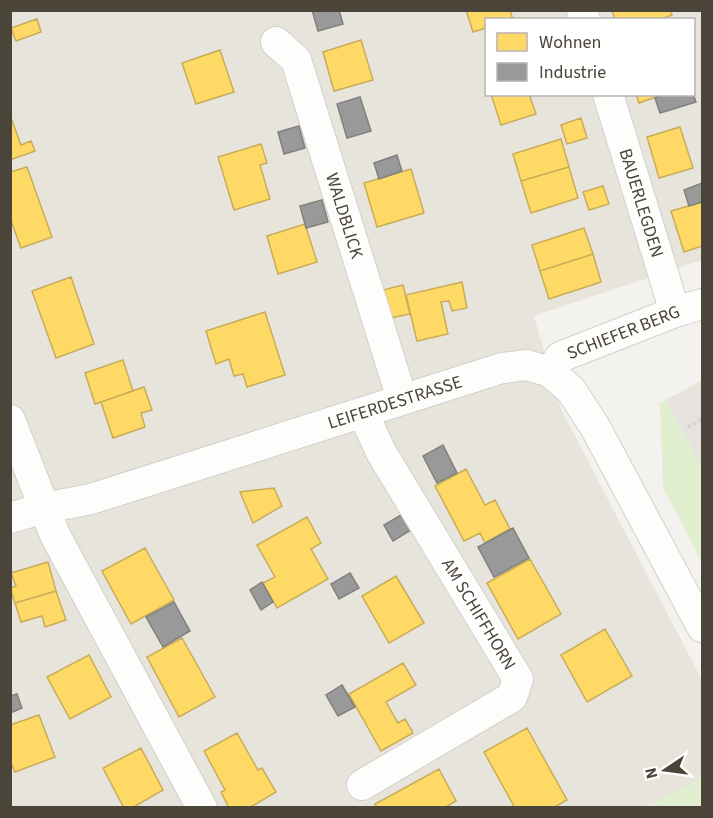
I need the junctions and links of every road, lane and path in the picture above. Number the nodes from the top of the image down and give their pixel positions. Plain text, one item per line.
1 (276, 42) dead end
2 (609, 96) edge
3 (689, 308) edge
4 (550, 372) junction
5 (402, 399) junction
6 (363, 413) junction
7 (702, 419) edge
8 (10, 420) edge
9 (688, 427) dead end
10 (44, 508) junction
11 (10, 518) edge
12 (702, 627) edge
13 (362, 785) dead end
14 (202, 807) edge

1 - 5 street, WALDBLICK
2 - 3 street, BAUERLEGDEN
3 - 4 street, SCHIEFER BERG
4 - 5 street, LEIFERDESTRASSE
4 - 12 street, LEIFERDESTRASSE
5 - 6 street, LEIFERDESTRASSE
6 - 10 street, LEIFERDESTRASSE
6 - 13 street, AM SCHIFFHORN
7 - 9 path
8 - 10 street
10 - 11 street, LEIFERDESTRASSE
10 - 14 street

